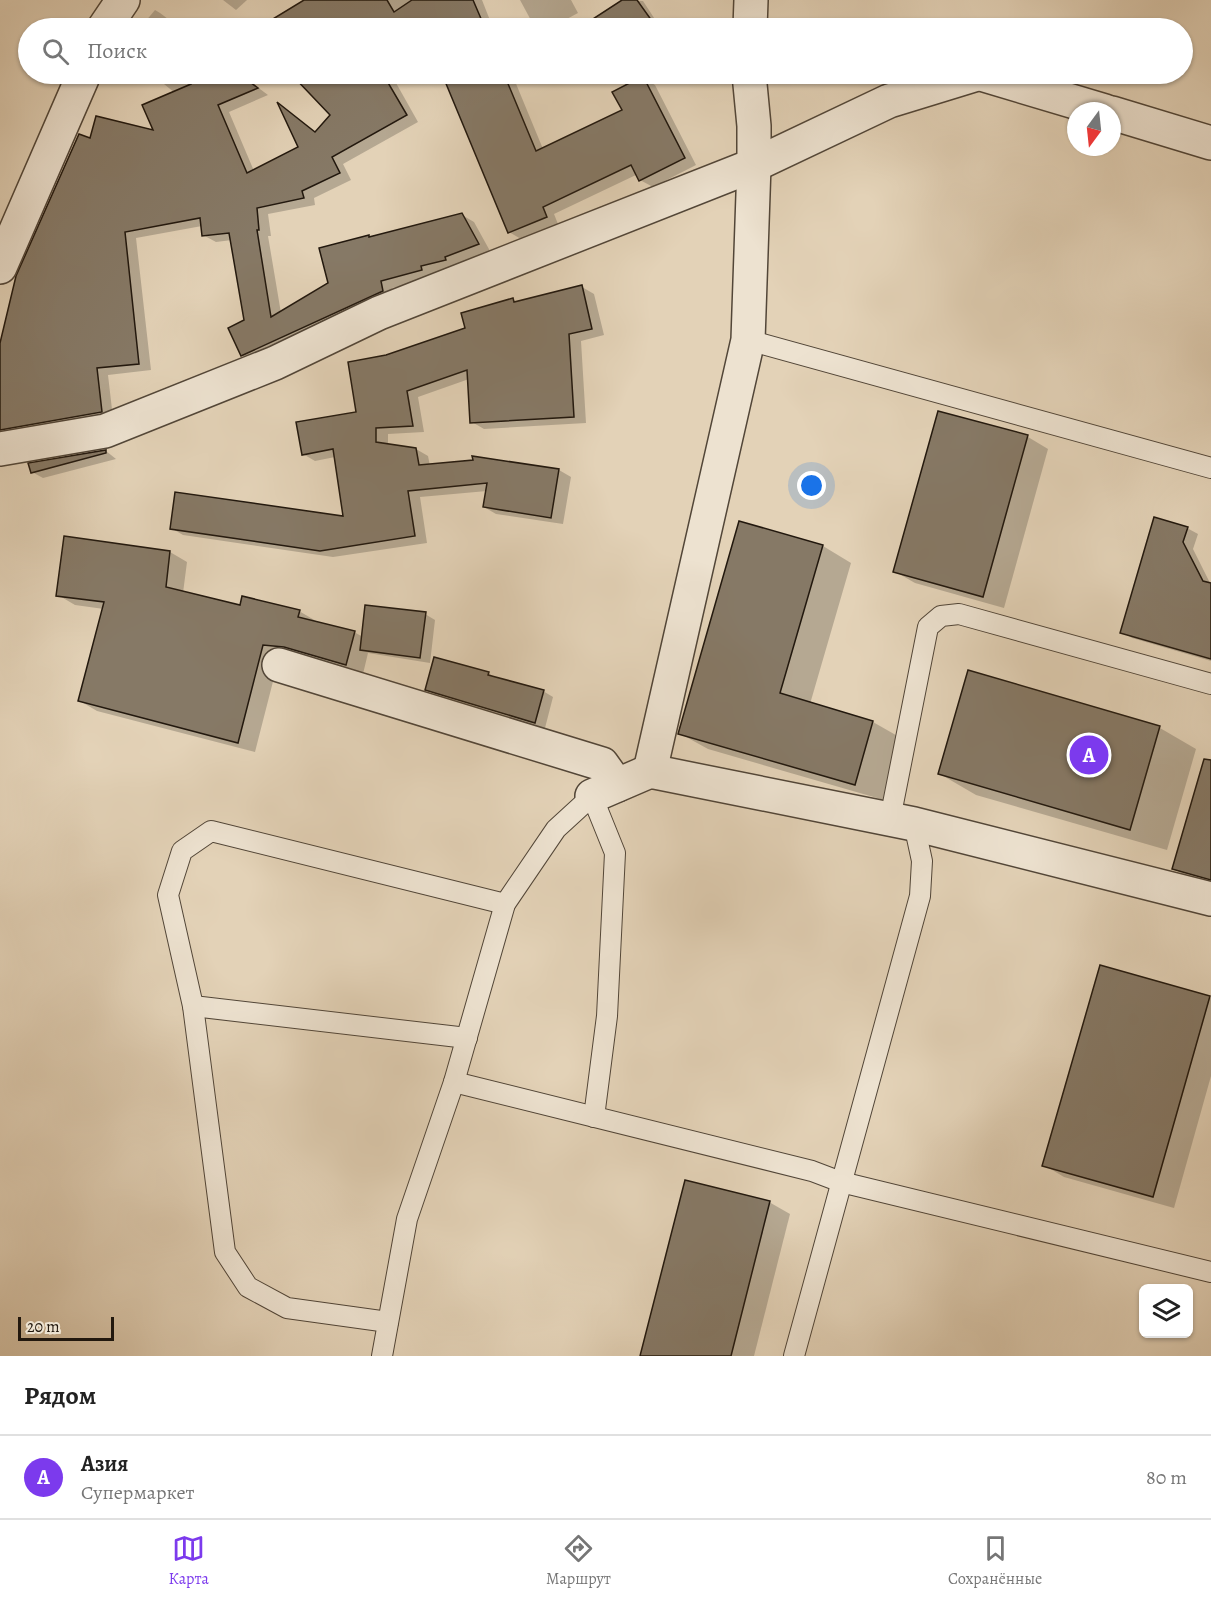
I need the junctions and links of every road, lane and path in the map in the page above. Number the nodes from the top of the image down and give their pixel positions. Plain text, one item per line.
1 (123, 0) edge
2 (752, 0) edge
3 (111, 18) edge
4 (751, 18) edge
5 (80, 84) edge
6 (750, 84) edge
7 (946, 84) edge
8 (1013, 84) edge
9 (1074, 102) edge
10 (1121, 116) edge
11 (1211, 143) edge
12 (754, 165) junction
13 (0, 267) edge
14 (748, 340) junction
15 (0, 449) edge
16 (1211, 468) edge
17 (279, 665) dead end
18 (1211, 684) edge
19 (650, 771) junction
20 (605, 790) junction
21 (902, 822) junction
22 (1211, 899) edge
23 (505, 904) junction
24 (193, 1005) junction
25 (467, 1038) junction
26 (454, 1082) junction
27 (594, 1117) junction
28 (841, 1182) junction
29 (1211, 1272) edge
30 (388, 1322) junction
31 (382, 1356) edge
32 (794, 1356) edge

1 - 3 street
2 - 4 street
5 - 13 street
6 - 12 street
7 - 12 street
8 - 9 street
10 - 11 street
12 - 14 street
12 - 15 street
14 - 16 lane
14 - 19 street
17 - 20 street
18 - 21 lane
19 - 20 street
19 - 21 street
20 - 23 lane
20 - 27 lane
21 - 22 street
21 - 28 lane
23 - 24 lane
23 - 25 lane
24 - 25 lane
24 - 30 lane
25 - 26 lane
26 - 27 lane
26 - 30 lane
27 - 28 lane
28 - 29 lane
28 - 32 lane
30 - 31 lane

